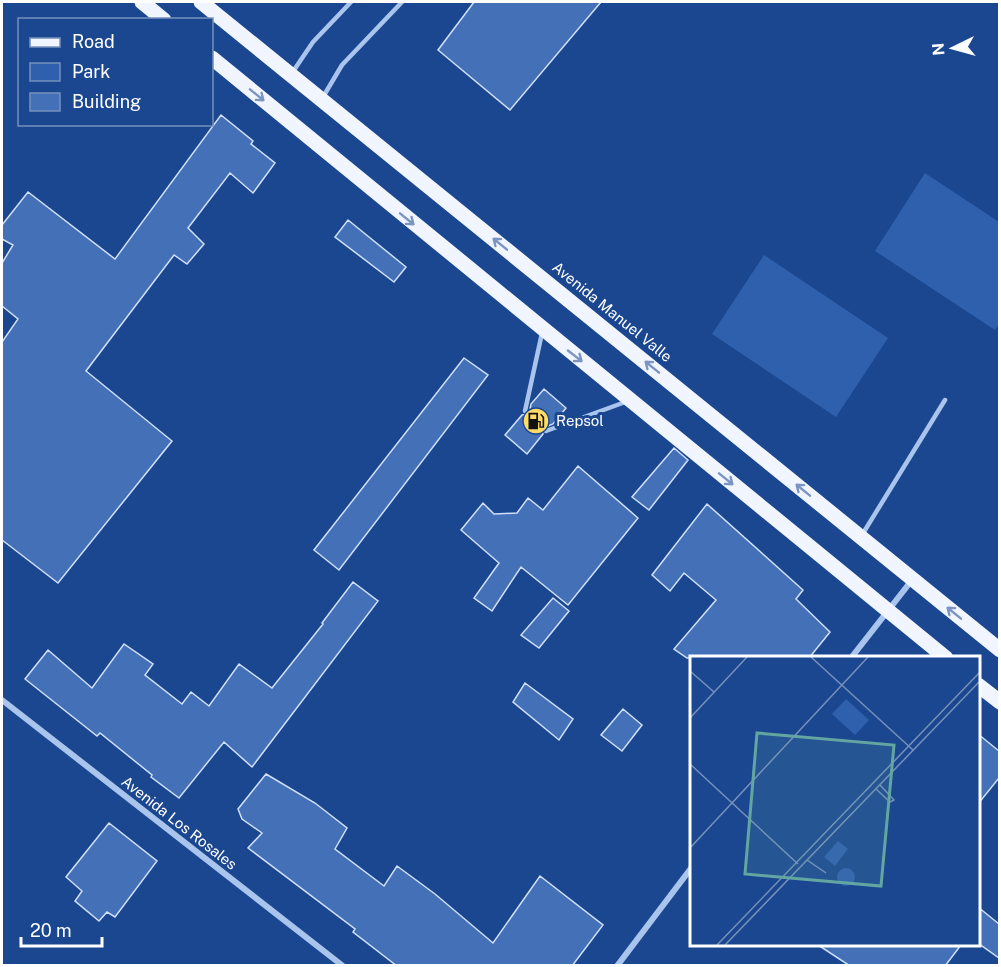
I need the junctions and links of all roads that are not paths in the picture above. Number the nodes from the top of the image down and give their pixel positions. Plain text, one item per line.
1 (142, 2) edge
2 (201, 2) edge
3 (351, 2) edge
4 (402, 2) edge
5 (162, 18) edge
6 (213, 59) edge
7 (291, 74) junction
8 (321, 99) junction
9 (542, 330) junction
10 (631, 400) junction
11 (945, 400) dead end
12 (525, 411) dead end
13 (546, 431) dead end
14 (861, 537) junction
15 (912, 580) junction
16 (888, 611) junction
17 (999, 650) edge
18 (854, 656) edge
19 (944, 656) edge
20 (980, 686) edge
21 (2, 700) edge
22 (999, 702) edge
23 (690, 870) edge
24 (343, 966) edge
25 (617, 966) edge

1 - 5 main road
2 - 7 main road, Avenida Manuel Valle
3 - 7 lane
4 - 8 lane
6 -> 9 main road
7 - 8 main road, Avenida Manuel Valle
14 -> 8 main road, Avenida Manuel Valle
9 -> 10 main road
9 - 12 lane
10 - 13 lane
10 -> 16 main road
11 - 14 lane
14 - 15 main road, Avenida Manuel Valle
15 - 16 street
17 -> 15 main road, Avenida Manuel Valle
16 - 18 street
16 - 19 main road
20 - 22 main road
21 - 24 street, Avenida Los Rosales
23 - 25 street

